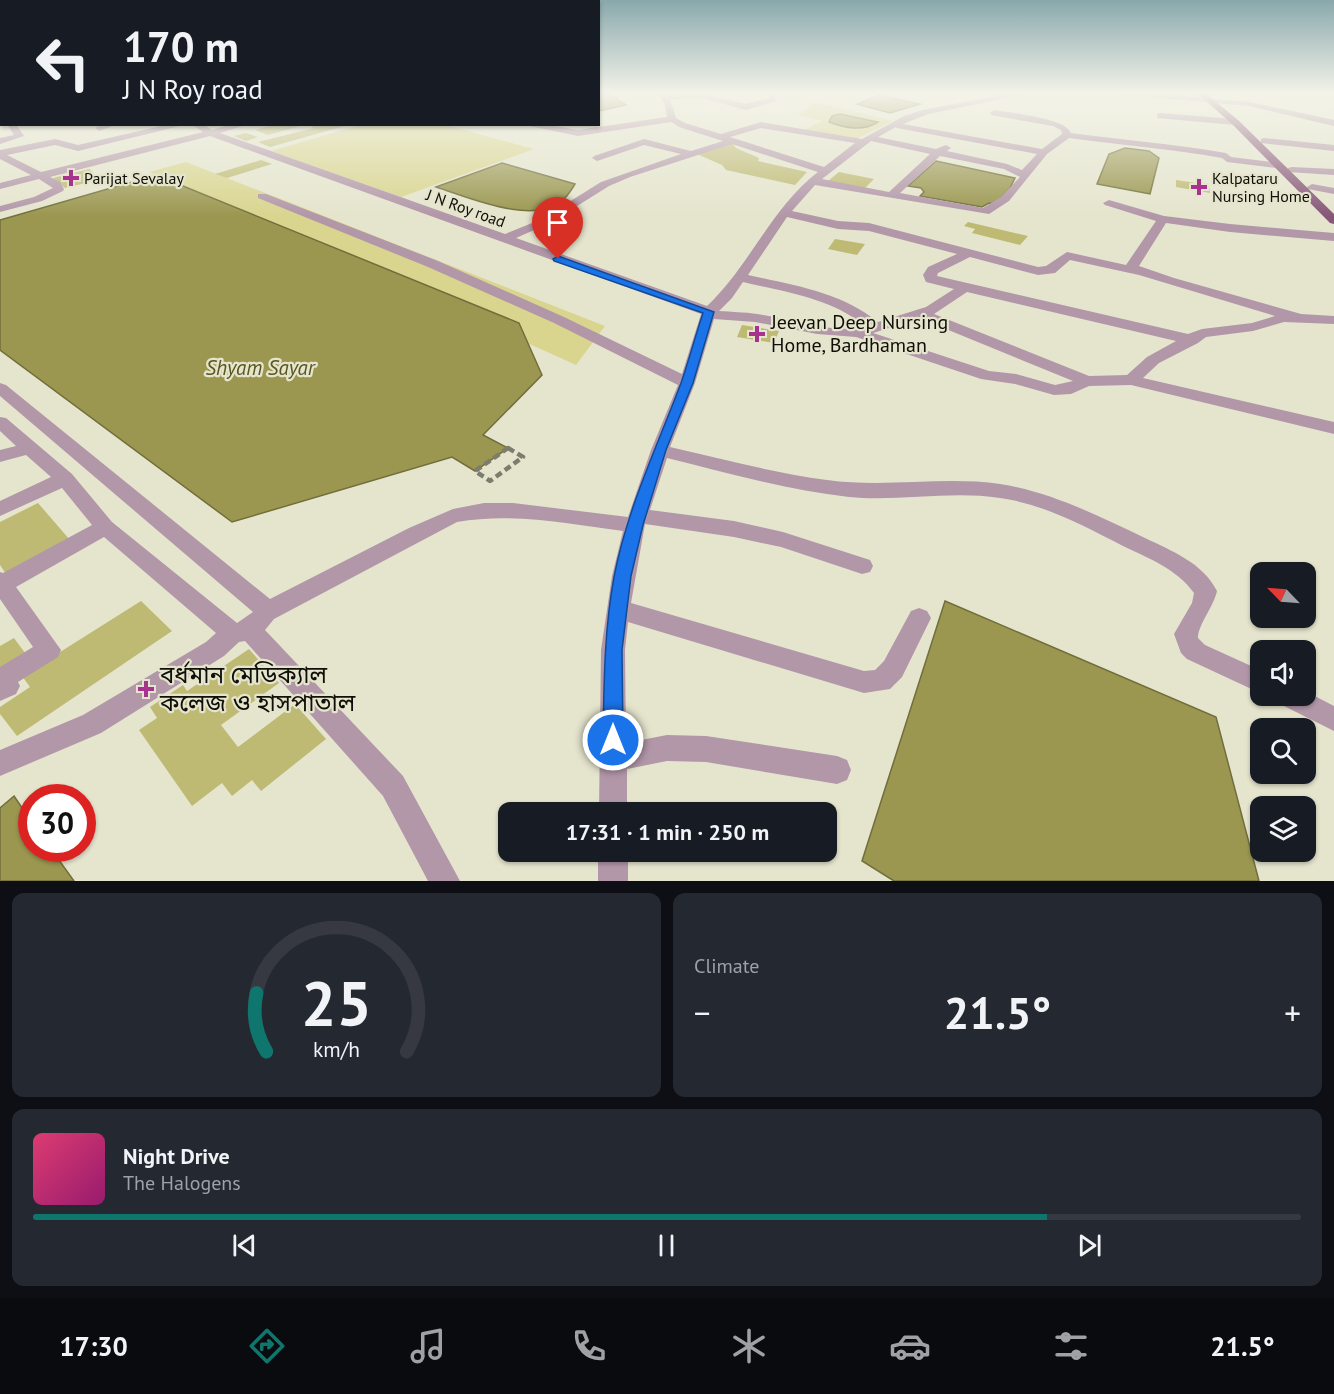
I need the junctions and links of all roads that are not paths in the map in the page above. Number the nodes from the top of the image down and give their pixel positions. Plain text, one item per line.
1 (18, 134) edge
2 (139, 134) edge
3 (208, 134) edge
4 (215, 134) edge
5 (707, 134) edge
6 (739, 134) edge
7 (826, 134) edge
8 (879, 134) edge
9 (950, 134) edge
10 (1247, 134) edge
11 (1256, 134) edge
12 (1067, 135) joint
13 (965, 137) junction
14 (725, 140) junction
15 (868, 140) junction
16 (0, 141) edge
17 (1264, 141) junction
18 (1334, 148) edge
19 (1044, 152) junction
20 (937, 153) junction
21 (0, 154) edge
22 (691, 154) junction
23 (597, 158) dead end
24 (1277, 165) junction
25 (1292, 170) junction
26 (1334, 172) edge
27 (1024, 174) junction
28 (40, 176) junction
29 (819, 176) junction
30 (0, 186) edge
31 (1312, 187) junction
32 (1334, 191) edge
33 (893, 194) junction
34 (262, 196) dead end
35 (1109, 203) dead end
36 (1334, 208) edge
37 (0, 210) edge
38 (784, 213) junction
39 (1163, 219) junction
40 (1334, 221) edge
41 (1334, 237) edge
42 (504, 239) junction
43 (968, 253) junction
44 (1138, 271) junction
45 (739, 277) junction
46 (964, 288) junction
47 (709, 313) junction
48 (914, 314) junction
49 (1298, 318) junction
50 (1334, 320) edge
51 (877, 328) junction
52 (858, 333) junction
53 (1193, 340) junction
54 (1131, 380) junction
55 (1087, 381) junction
56 (687, 383) junction
57 (0, 388) edge
58 (0, 422) edge
59 (1334, 428) edge
60 (30, 448) junction
61 (660, 450) junction
62 (0, 456) edge
63 (65, 478) junction
64 (0, 509) edge
65 (637, 520) junction
66 (105, 527) junction
67 (862, 566) dead end
68 (1, 582) edge
69 (618, 609) junction
70 (919, 618) dead end
71 (249, 625) junction
72 (1250, 677) edge
73 (0, 690) edge
74 (1309, 706) edge
75 (1334, 719) edge
76 (2, 757) edge
77 (613, 759) junction
78 (837, 770) dead end
79 (613, 802) edge
80 (613, 862) edge
81 (444, 881) edge
82 (613, 881) edge

1 - 16 street
2 - 21 street
3 - 28 street
4 - 42 street, J N Roy road
5 - 14 street
6 - 14 street
7 - 15 street
8 - 15 street
9 - 13 street
10 - 24 main road
11 - 17 main road
12 - 19 street
12 - 24 street
13 - 19 street
13 - 20 street
14 - 22 street
14 - 29 street
15 - 20 street
15 - 29 street
17 - 18 street
17 - 25 main road
19 - 27 street
20 - 27 street
20 - 33 street
21 - 28 street
22 - 23 street
22 - 42 street
24 - 40 main road
25 - 26 street
25 - 31 main road
27 - 33 street
28 - 30 street
28 - 37 street
29 - 33 street
29 - 38 street
31 - 32 street
31 - 36 main road
34 - 56 street
35 - 39 street
38 - 43 street
38 - 45 street
39 - 41 street
39 - 44 street
42 - 47 street, J N Roy road
43 - 44 street
43 - 46 street
44 - 49 street
45 - 47 street
45 - 51 street
46 - 48 street
46 - 53 street
47 - 52 street, J N Roy road
47 - 56 street
48 - 51 street
48 - 55 street
49 - 50 street
49 - 53 street
51 - 52 street
52 - 55 street
53 - 54 street
54 - 55 street
54 - 59 street
56 - 61 street
57 - 71 street
58 - 60 street
60 - 62 street
60 - 63 street
61 - 65 street
61 - 72 street
63 - 64 street
63 - 66 street
65 - 67 street
65 - 69 street
65 - 71 street
66 - 68 street
66 - 71 street
68 - 73 street
69 - 70 street
69 - 77 street
71 - 76 street
71 - 81 street
74 - 75 street
77 - 78 street
77 - 79 street
80 - 82 street

